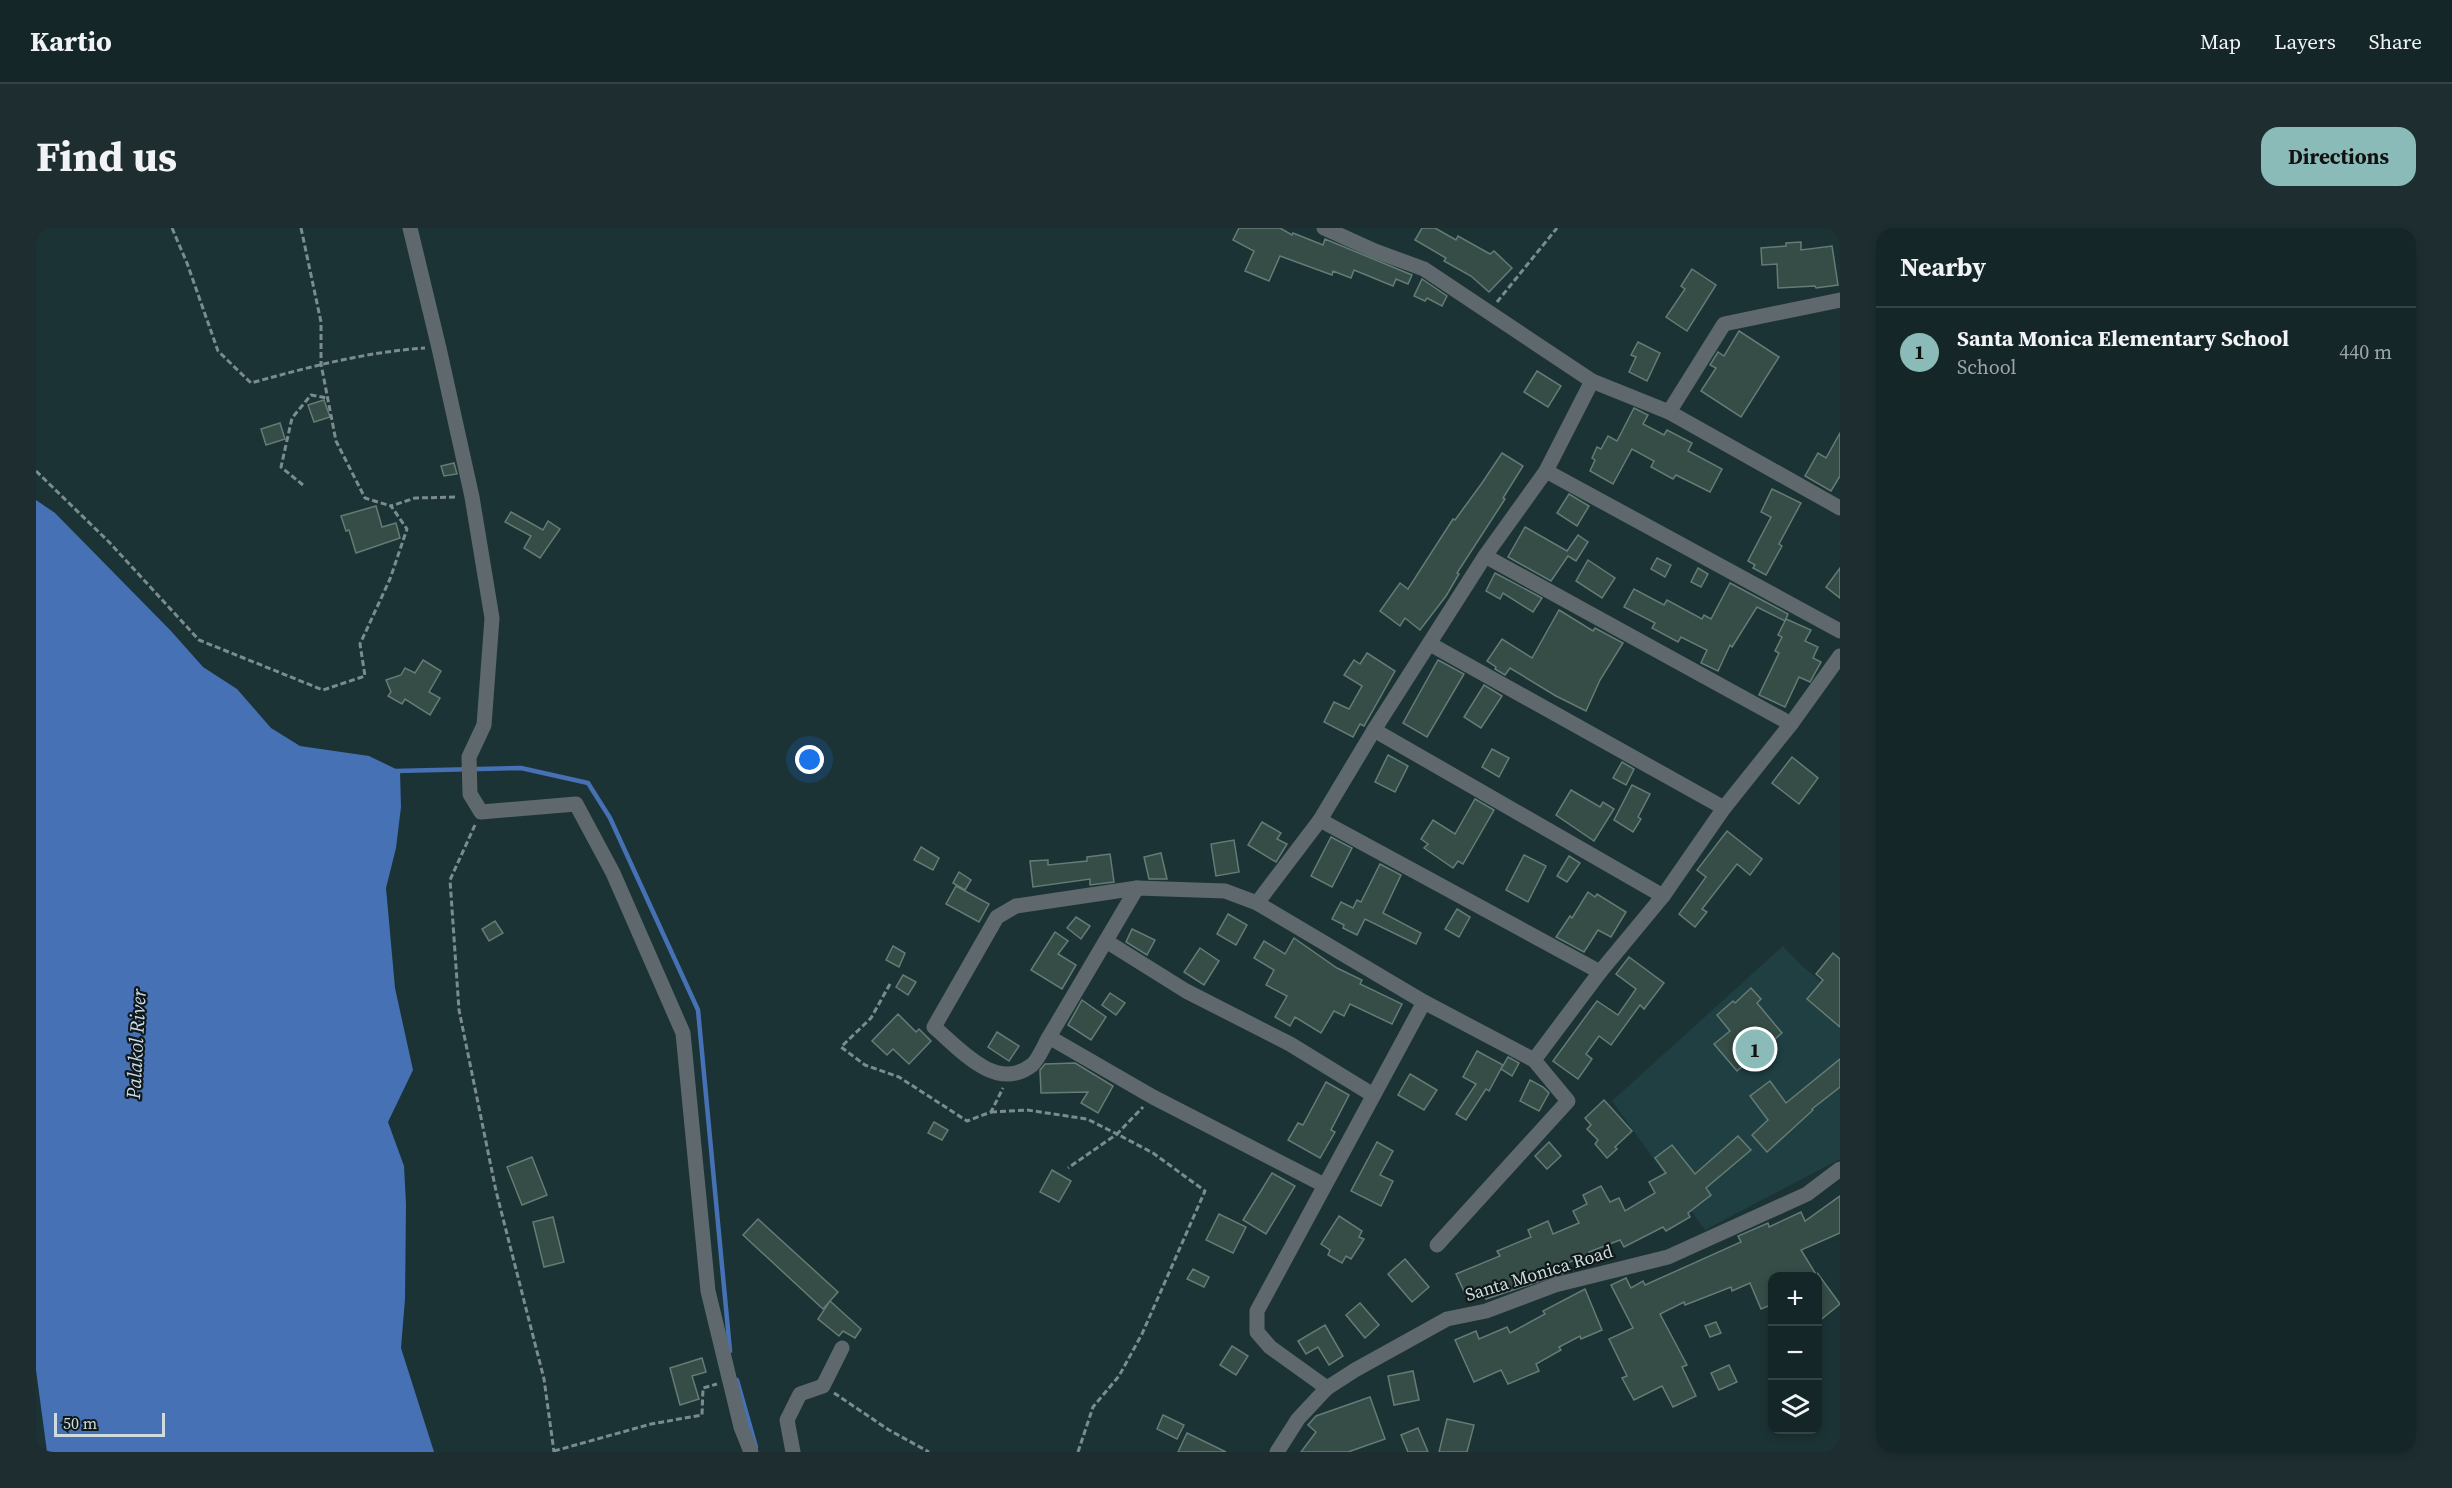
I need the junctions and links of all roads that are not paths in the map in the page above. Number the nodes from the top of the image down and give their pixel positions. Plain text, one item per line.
1 (410, 228) edge
2 (1324, 228) edge
3 (1840, 300) edge
4 (1592, 381) junction
5 (1669, 412) junction
6 (1546, 471) junction
7 (1840, 507) edge
8 (1485, 556) junction
9 (1840, 631) edge
10 (1430, 644) junction
11 (1840, 656) edge
12 (1791, 724) junction
13 (1374, 730) junction
14 (1724, 808) junction
15 (1320, 820) junction
16 (1137, 888) junction
17 (1663, 896) junction
18 (1257, 903) junction
19 (1106, 941) junction
20 (1600, 972) junction
21 (1424, 1002) junction
22 (1049, 1037) junction
23 (1534, 1060) junction
24 (1373, 1095) junction
25 (1840, 1169) edge
26 (1324, 1185) junction
27 (1437, 1245) dead end
28 (842, 1348) dead end
29 (1327, 1388) junction
30 (751, 1452) edge
31 (793, 1452) edge
32 (1277, 1452) edge

1 - 30 street
2 - 4 street
3 - 5 street
4 - 5 street
4 - 6 street
5 - 7 street
6 - 8 street
6 - 9 street
8 - 10 street
8 - 12 street
10 - 13 street
10 - 14 street
11 - 12 street
12 - 14 street
13 - 15 street
13 - 17 street
14 - 17 street
15 - 18 street
15 - 20 street
16 - 18 street
16 - 19 street
16 - 22 street
17 - 20 street
18 - 21 street
19 - 22 street
19 - 24 street
20 - 23 street
21 - 23 street
21 - 24 street
22 - 26 street
23 - 27 street
24 - 26 street
25 - 29 street, Santa Monica Road
26 - 29 street
28 - 31 street
29 - 32 street, Santa Monica Road

